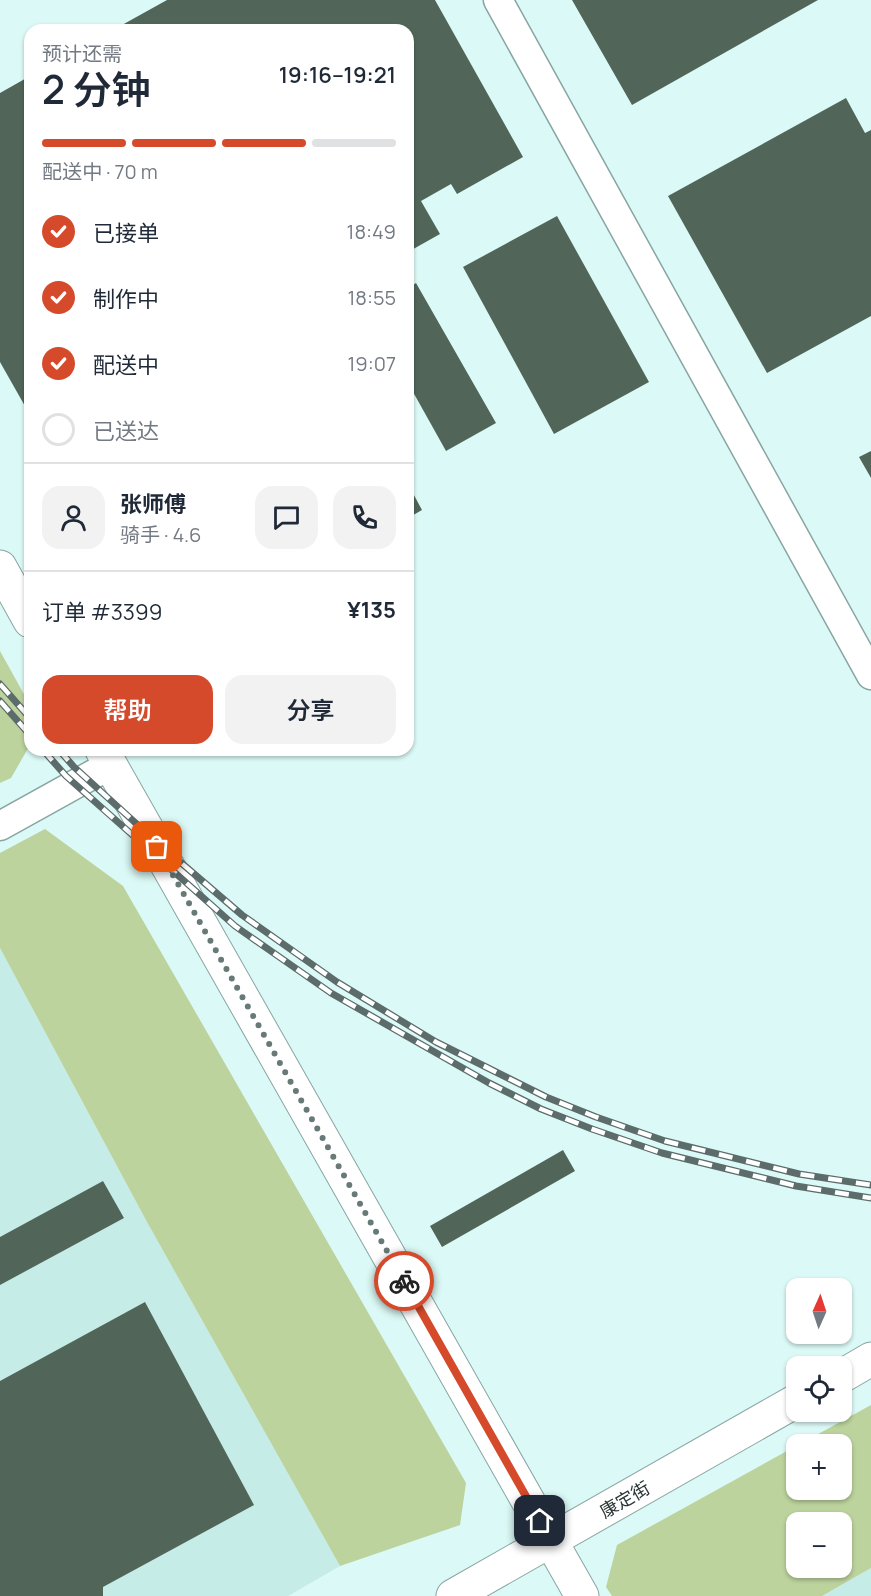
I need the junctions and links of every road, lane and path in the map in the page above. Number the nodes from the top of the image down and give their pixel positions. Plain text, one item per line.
1 (498, 0) edge
2 (0, 567) edge
3 (24, 610) edge
4 (871, 675) edge
5 (106, 758) edge
6 (0, 826) edge
7 (871, 1359) edge
8 (852, 1370) edge
9 (786, 1407) edge
10 (552, 1542) junction
11 (453, 1596) edge
12 (582, 1596) edge

1 - 4 street
2 - 3 street
5 - 6 street
5 - 10 street
7 - 8 street
9 - 10 street, 康定街
10 - 11 street, 康定街
10 - 12 street

